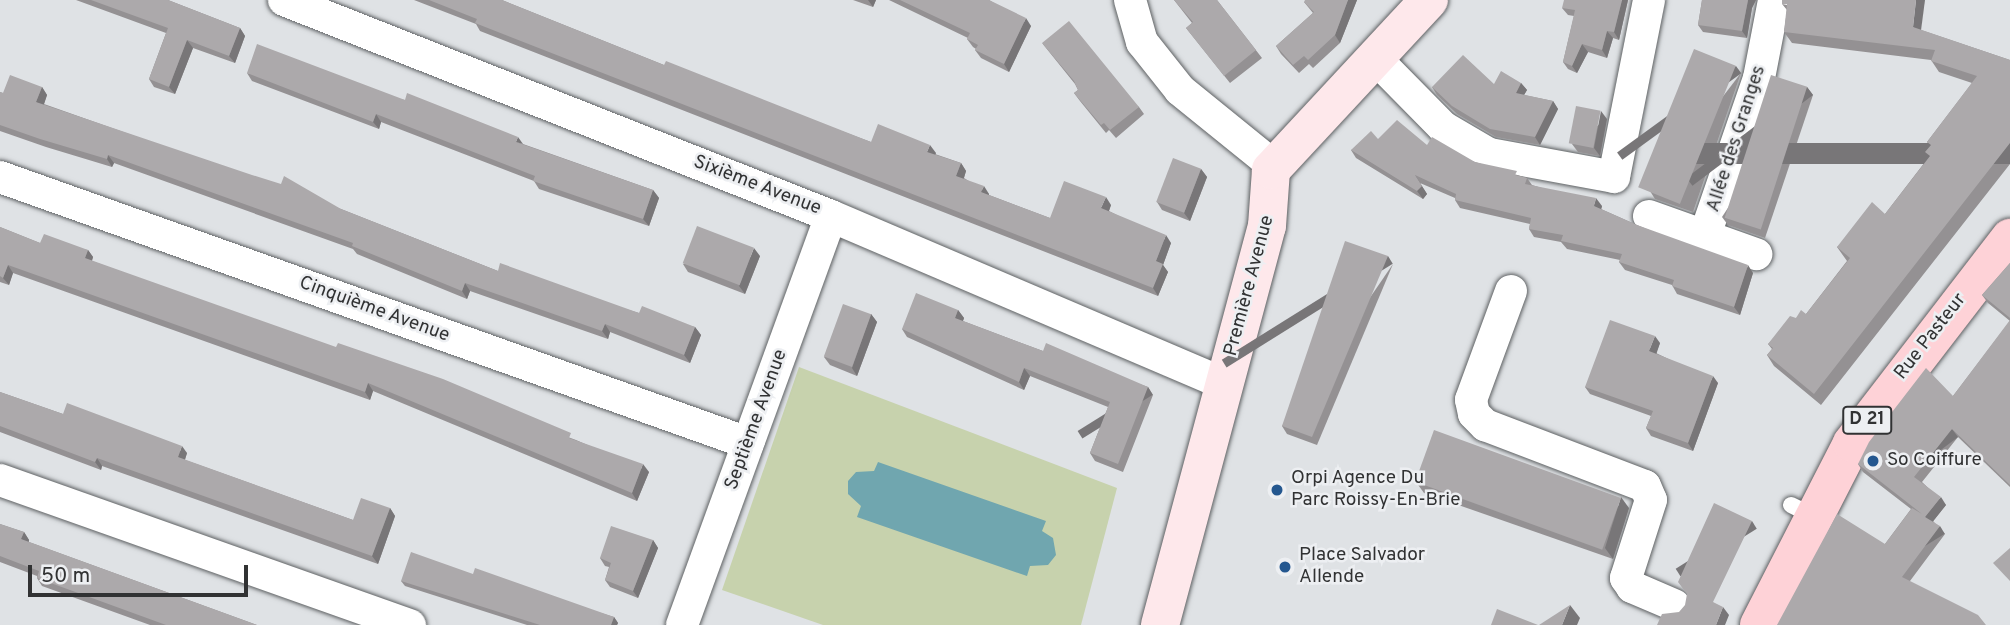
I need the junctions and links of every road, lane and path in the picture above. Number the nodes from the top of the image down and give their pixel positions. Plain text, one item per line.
1 (284, 0) edge
2 (1130, 0) edge
3 (1429, 0) edge
4 (1649, 0) edge
5 (1774, 0) edge
6 (1377, 60) junction
7 (1274, 166) junction
8 (0, 177) edge
9 (831, 216) junction
10 (1649, 216) dead end
11 (1705, 235) junction
12 (2010, 238) edge
13 (1756, 254) dead end
14 (1511, 291) dead end
15 (1225, 384) junction
16 (748, 443) junction
17 (0, 480) edge
18 (1674, 605) dead end
19 (410, 625) edge
20 (682, 625) edge
21 (1160, 625) edge
22 (1759, 625) edge

1 - 9 street, Sixième Avenue
2 - 7 street
3 - 6 main road
4 - 6 street
5 - 11 street, Allée des Granges
6 - 7 main road
7 - 15 main road, Première Avenue
8 - 16 street, Cinquième Avenue
9 - 15 street, Sixième Avenue
9 - 16 street, Septième Avenue
10 - 11 street, Allée des Granges
11 - 13 street, Allée des Granges
12 - 22 main road, Rue Pasteur / D 21
14 - 18 street
15 - 21 main road, Première Avenue
16 - 20 street, Septième Avenue
17 - 19 street

